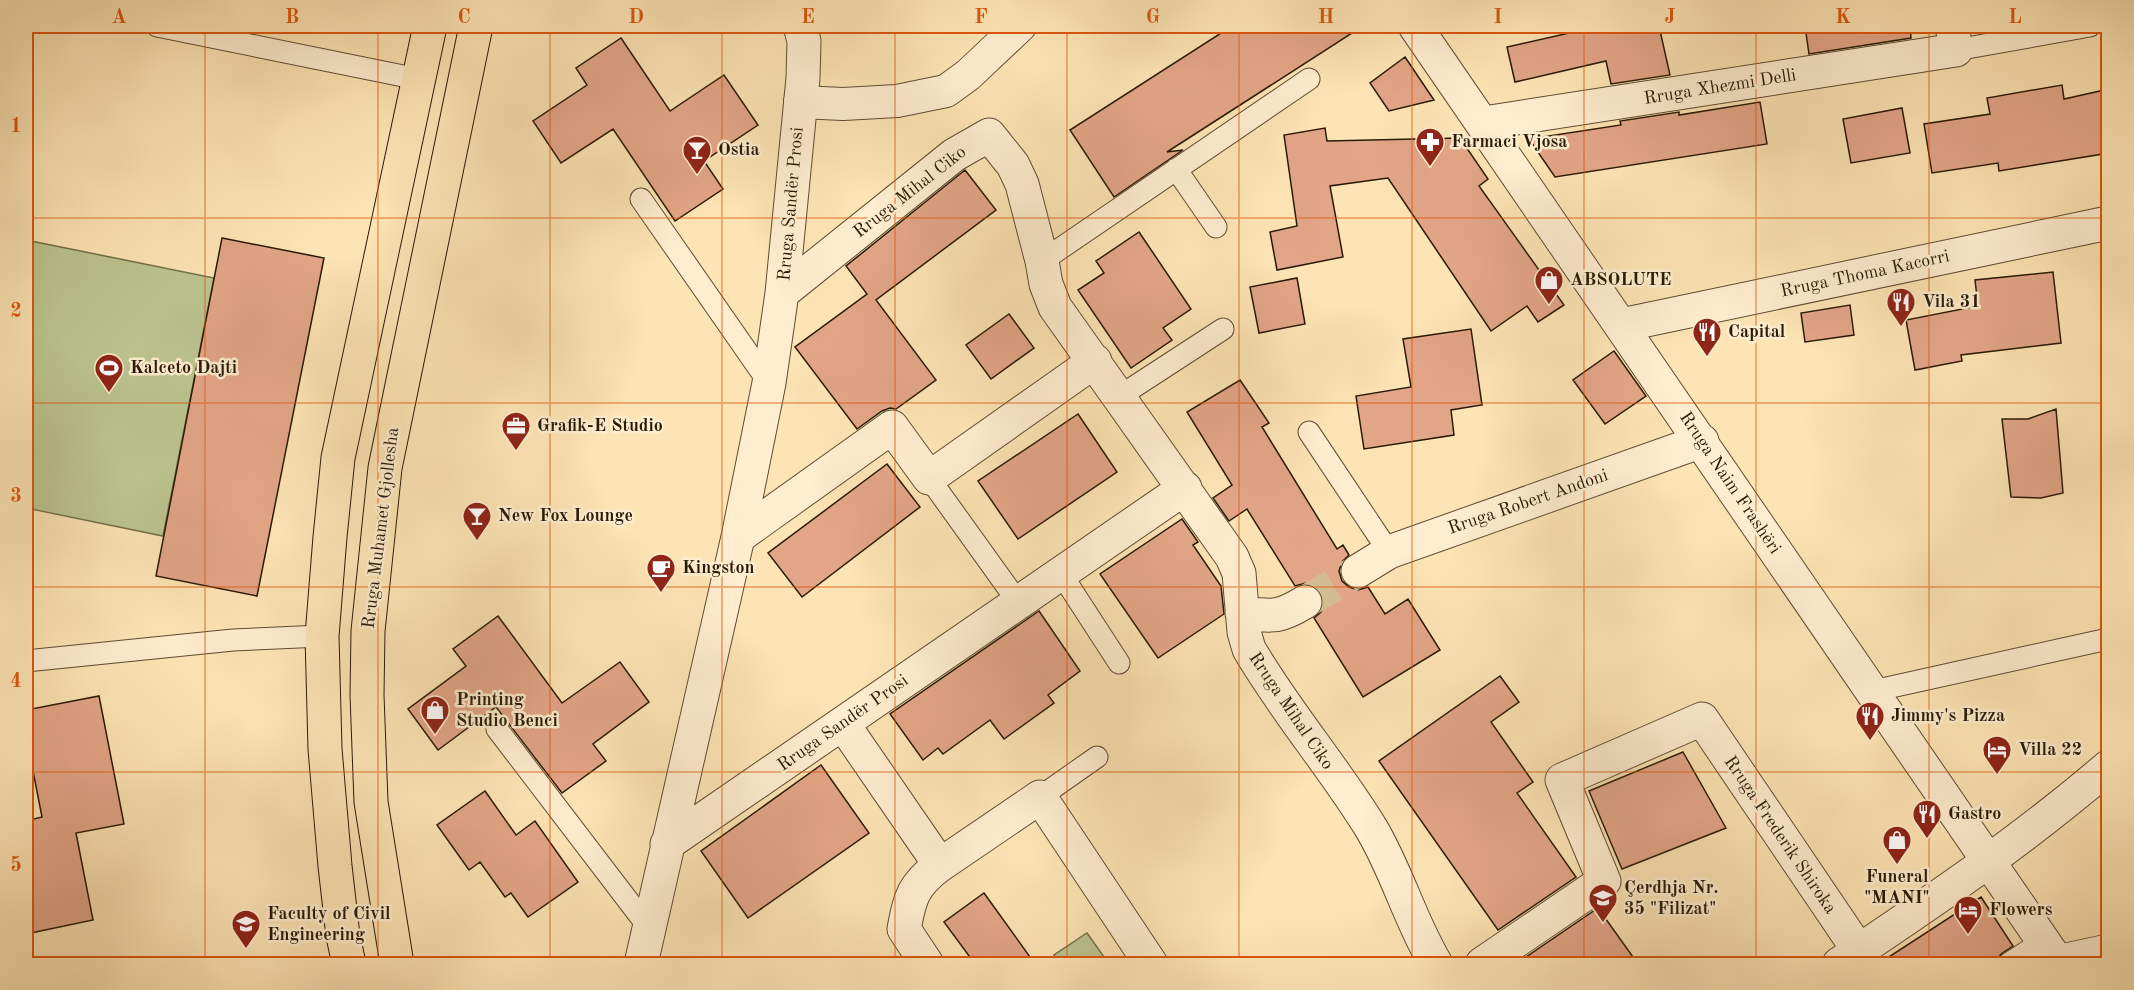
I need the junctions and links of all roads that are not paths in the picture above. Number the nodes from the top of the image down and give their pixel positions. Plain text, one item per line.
1 (157, 26) edge
2 (430, 26) edge
3 (476, 26) edge
4 (800, 26) edge
5 (1020, 26) edge
6 (1415, 26) edge
7 (2090, 26) edge
8 (1954, 38) edge
9 (418, 79) junction
10 (1309, 79) dead end
11 (800, 102) junction
12 (1484, 123) junction
13 (1176, 169) junction
14 (641, 199) dead end
15 (2109, 223) edge
16 (1216, 227) dead end
17 (1042, 261) junction
18 (782, 293) junction
19 (1622, 325) junction
20 (1223, 329) dead end
21 (1095, 361) junction
22 (769, 383) junction
23 (1120, 396) junction
24 (1309, 432) dead end
25 (1702, 441) junction
26 (929, 478) junction
27 (1185, 488) junction
28 (738, 537) junction
29 (1389, 552) junction
30 (1358, 571) tunnel mouth
31 (1060, 572) junction
32 (1018, 602) junction
33 (1305, 602) tunnel mouth
34 (1242, 613) junction
35 (322, 636) junction
36 (2109, 639) edge
37 (26, 661) edge
38 (1119, 663) dead end
39 (1873, 691) junction
40 (843, 724) junction
41 (497, 729) dead end
42 (1097, 757) dead end
43 (2109, 767) edge
44 (1040, 797) junction
45 (667, 844) junction
46 (1989, 862) junction
47 (940, 865) junction
48 (649, 928) junction
49 (2109, 951) edge
50 (2053, 956) edge
51 (1849, 958) edge
52 (349, 964) edge
53 (397, 964) edge
54 (641, 964) edge
55 (927, 964) edge
56 (1151, 964) edge
57 (1436, 964) edge
58 (1482, 964) edge
59 (2008, 964) edge

1 - 9 lane
2 - 9 main road
3 - 53 main road, Rruga Muhamet Gjollesha
4 - 11 street, Rruga Sandër Prosi
5 - 11 street
6 - 12 street, Rruga Naim Frashëri
7 - 8 lane, Rruga Xhezmi Delli
8 - 12 street, Rruga Xhezmi Delli
9 - 35 main road
10 - 13 lane
11 - 18 street, Rruga Sandër Prosi
12 - 19 street, Rruga Naim Frashëri
13 - 16 lane
13 - 17 lane
14 - 22 lane
15 - 19 street, Rruga Thoma Kacorri
17 - 18 street, Rruga Mihal Ciko
17 - 21 street, Rruga Mihal Ciko
18 - 22 street, Rruga Sandër Prosi
19 - 25 street, Rruga Naim Frashëri
20 - 23 lane
21 - 23 street, Rruga Mihal Ciko
21 - 26 street
22 - 28 street, Rruga Sandër Prosi
23 - 27 street, Rruga Mihal Ciko
24 - 29 lane
25 - 29 street, Rruga Robert Andoni
25 - 39 street, Rruga Naim Frashëri
26 - 28 street
26 - 32 lane
27 - 31 street, Rruga Sandër Prosi
27 - 34 street, Rruga Mihal Ciko
28 - 45 street, Rruga Sandër Prosi
29 - 30 street, Rruga Robert Andoni
31 - 32 street, Rruga Sandër Prosi
31 - 38 lane
32 - 40 street, Rruga Sandër Prosi
33 - 34 street
34 - 57 street, Rruga Mihal Ciko
35 - 37 lane
35 - 52 main road
36 - 39 lane
39 - 46 street, Rruga Naim Frashëri
40 - 45 street, Rruga Sandër Prosi
40 - 47 street
41 - 48 lane
42 - 44 lane
43 - 46 street, Rruga Frederik Shiroka
44 - 47 street
44 - 56 street
45 - 48 street, Rruga Sandër Prosi
46 - 50 street, Rruga Naim Frashëri
46 - 51 street, Rruga Frederik Shiroka
47 - 55 street
48 - 54 street, Rruga Sandër Prosi
49 - 50 street
50 - 59 lane
51 - 58 street, Rruga Frederik Shiroka

